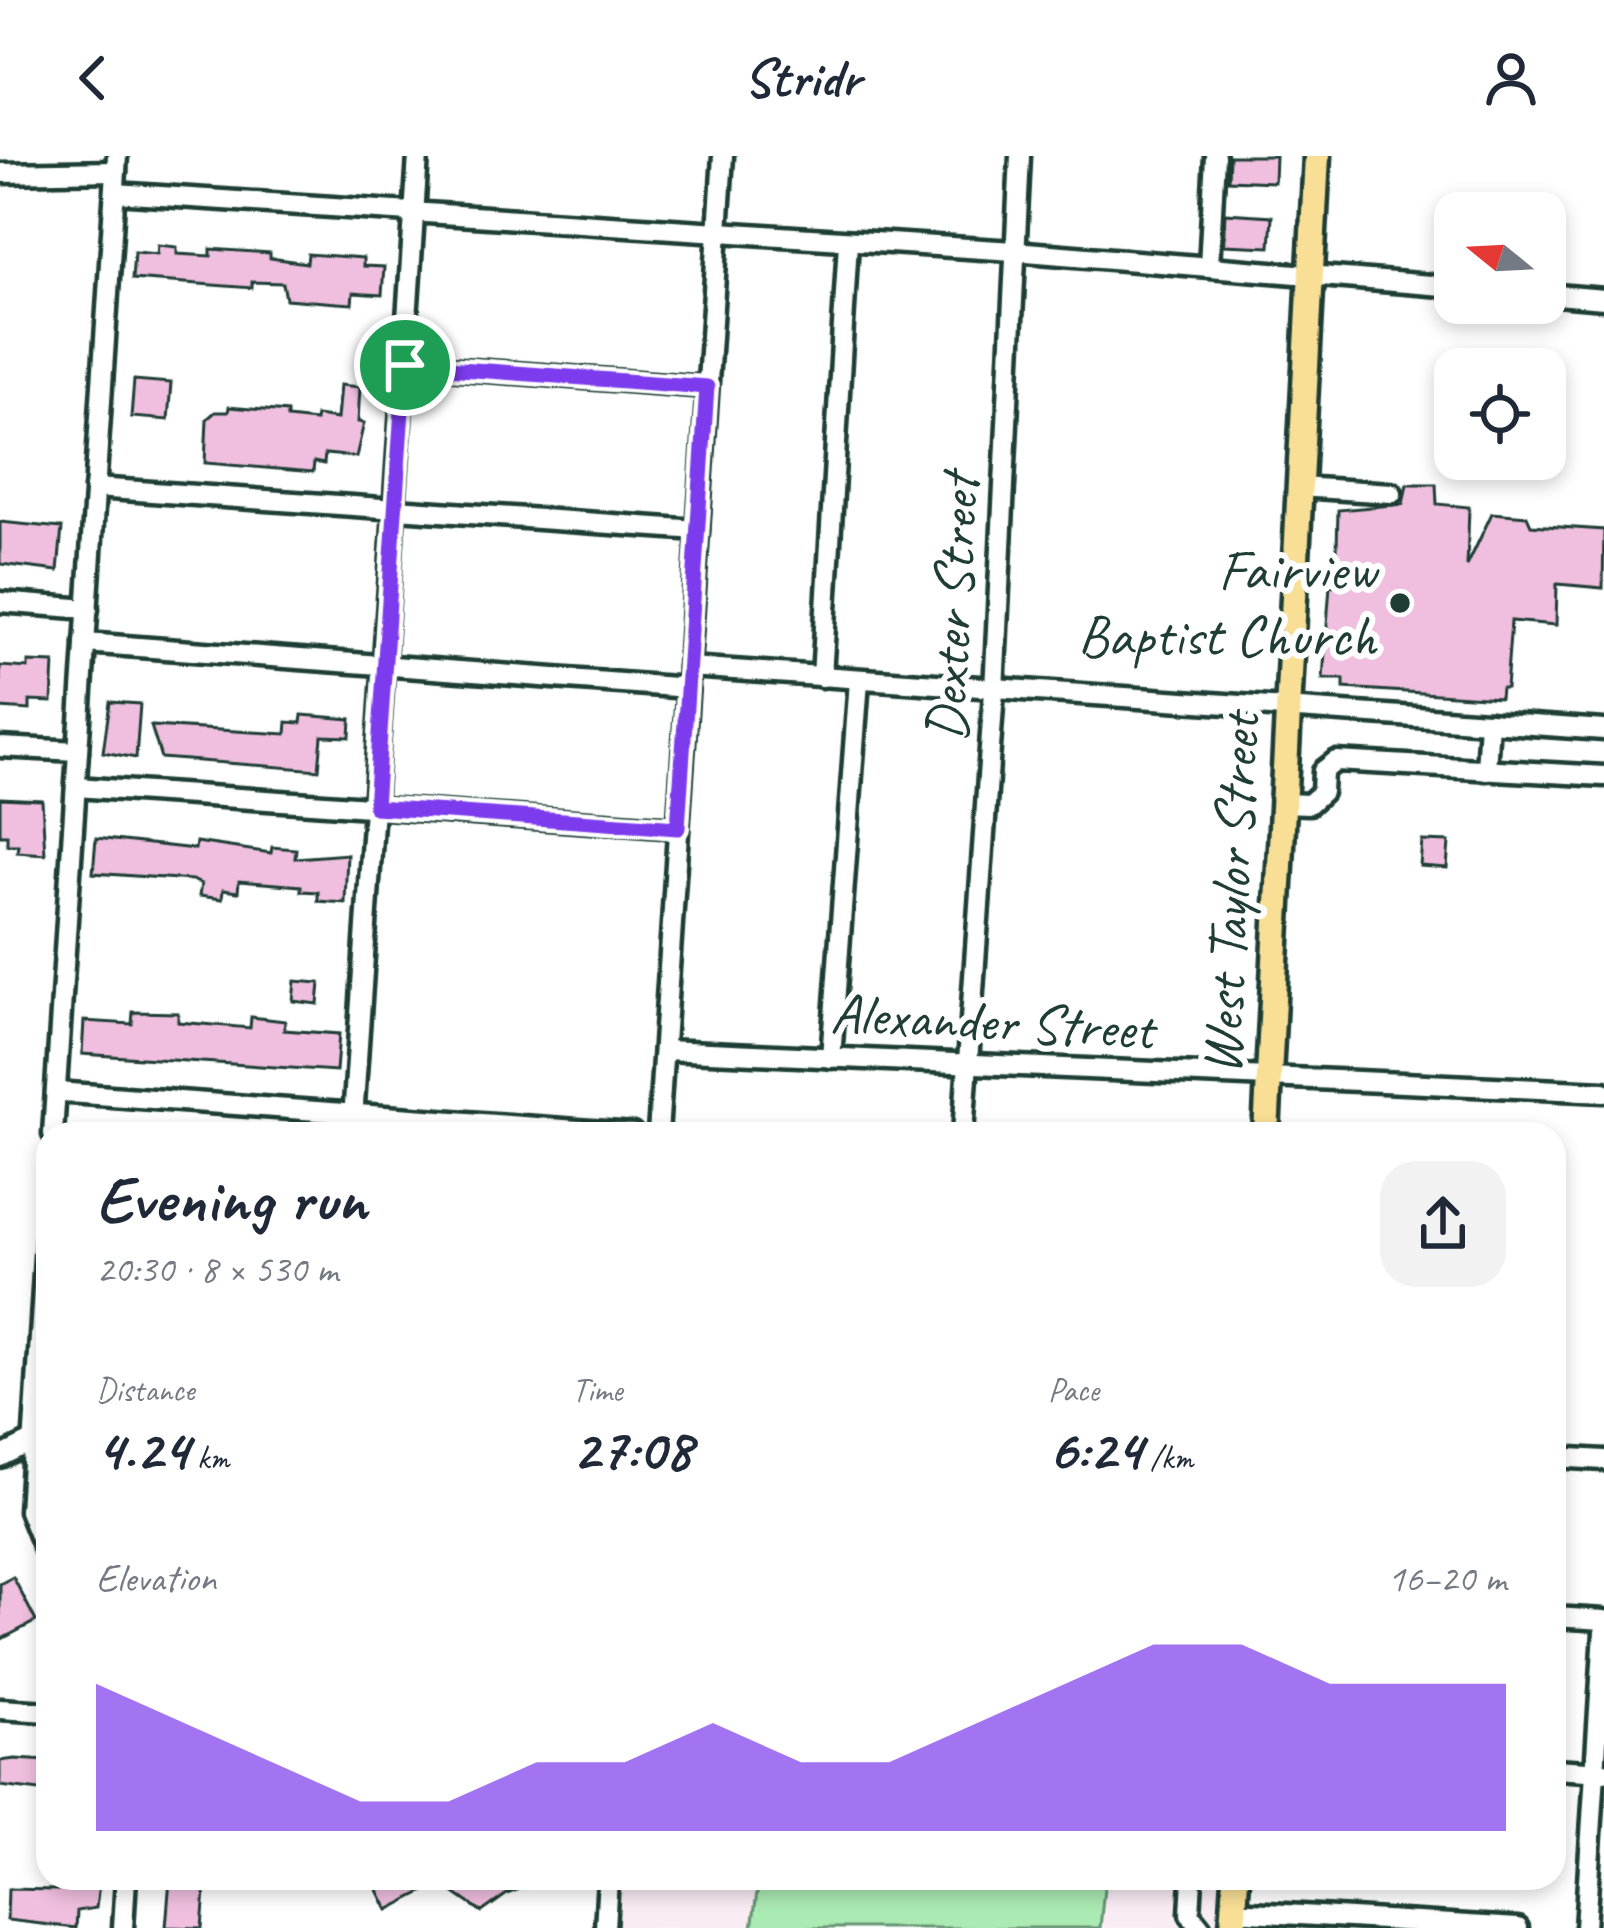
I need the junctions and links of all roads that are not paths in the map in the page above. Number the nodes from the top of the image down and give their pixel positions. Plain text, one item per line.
1 (418, 156) edge
2 (722, 156) edge
3 (1020, 156) edge
4 (1215, 156) edge
5 (1317, 156) edge
6 (117, 164) edge
7 (0, 172) edge
8 (115, 193) junction
9 (415, 214) junction
10 (717, 236) junction
11 (848, 242) junction
12 (1014, 251) junction
13 (1209, 266) junction
14 (1311, 274) junction
15 (1434, 285) edge
16 (1566, 296) edge
17 (1604, 299) edge
18 (405, 365) junction
19 (707, 387) junction
20 (1299, 487) junction
21 (95, 488) junction
22 (1392, 493) dead end
23 (396, 510) junction
24 (698, 530) junction
25 (0, 602) edge
26 (88, 609) junction
27 (85, 644) junction
28 (385, 665) junction
29 (689, 667) junction
30 (822, 677) junction
31 (859, 680) junction
32 (688, 688) junction
33 (994, 691) junction
34 (1287, 707) junction
35 (1489, 722) junction
36 (1604, 730) edge
37 (0, 747) edge
38 (78, 751) junction
39 (1486, 770) junction
40 (1604, 776) edge
41 (76, 787) junction
42 (1283, 803) junction
43 (375, 807) junction
44 (678, 828) junction
45 (664, 1050) junction
46 (831, 1058) junction
47 (967, 1064) junction
48 (1269, 1081) junction
49 (56, 1092) junction
50 (1604, 1092) edge
51 (354, 1112) junction
52 (54, 1122) edge
53 (353, 1122) edge
54 (481, 1122) edge
55 (659, 1122) edge
56 (963, 1122) edge
57 (1267, 1122) edge
58 (36, 1441) edge
59 (0, 1457) edge
60 (1566, 1458) edge
61 (1604, 1460) edge
62 (36, 1465) edge
63 (36, 1528) edge
64 (1566, 1618) edge
65 (1604, 1620) edge
66 (1604, 1632) edge
67 (0, 1709) edge
68 (36, 1711) edge
69 (1566, 1770) edge
70 (1599, 1771) edge
71 (126, 1890) edge
72 (607, 1890) edge
73 (1191, 1890) edge
74 (1235, 1890) edge
75 (1234, 1920) edge
76 (123, 1928) edge
77 (605, 1928) edge
78 (1201, 1928) edge
79 (1517, 1928) edge
80 (1585, 1928) edge

1 - 9 street
2 - 10 street
3 - 12 street, Dexter Street
4 - 13 street
5 - 14 main road, West Taylor Street
6 - 7 street
6 - 8 street
8 - 9 street
8 - 21 street
9 - 10 street
9 - 18 street
10 - 11 street
10 - 19 street
11 - 12 street
11 - 30 street
12 - 13 street
12 - 33 street, Dexter Street
13 - 14 street
14 - 15 street
14 - 20 main road, West Taylor Street
16 - 17 street
18 - 19 street
18 - 23 street
19 - 24 street
20 - 22 street
20 - 34 main road, West Taylor Street
21 - 23 street
21 - 26 street
23 - 24 street
23 - 28 street
24 - 29 street
25 - 26 street
26 - 27 street
27 - 28 street
27 - 38 street
28 - 32 street
28 - 43 street
29 - 30 street
29 - 32 street
30 - 31 street
31 - 33 street
31 - 46 street
32 - 44 street
33 - 34 street
33 - 47 street, Dexter Street
34 - 35 street
34 - 42 main road, West Taylor Street
35 - 36 street
35 - 39 street
37 - 38 street
38 - 41 street
39 - 40 street
39 - 42 street
41 - 43 street
41 - 49 street
42 - 48 main road, West Taylor Street
43 - 44 street
43 - 51 street
44 - 45 street
45 - 46 street, Alexander Street
45 - 55 street
46 - 47 street, Alexander Street
47 - 48 street, Alexander Street
47 - 56 street, Dexter Street
48 - 50 street, Alexander Street
48 - 57 main road, West Taylor Street
49 - 51 street
49 - 52 street
51 - 53 street
51 - 54 street
58 - 59 street
60 - 61 street
62 - 63 street
64 - 65 street
66 - 70 street
67 - 68 street
69 - 70 street
70 - 80 street
71 - 76 street
72 - 77 street
73 - 78 street
74 - 75 main road
75 - 79 street

